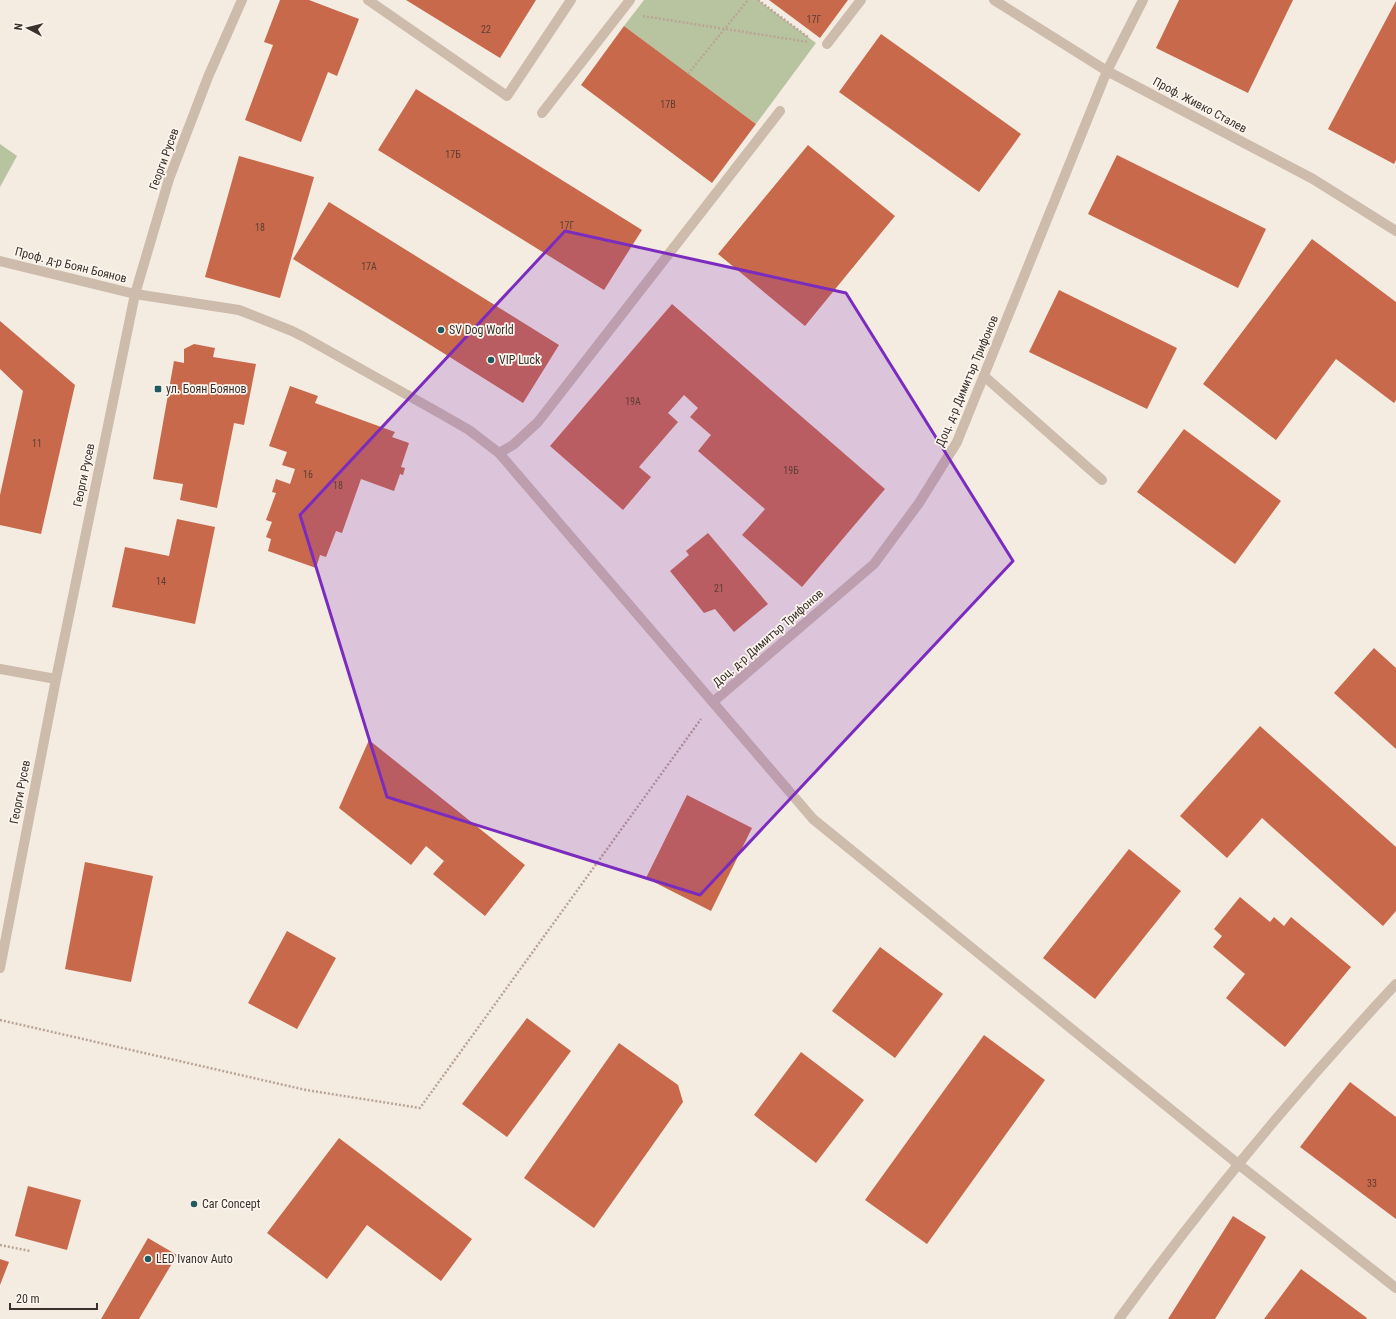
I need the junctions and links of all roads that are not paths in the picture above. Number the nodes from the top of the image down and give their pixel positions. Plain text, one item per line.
1 (242, 0) edge
2 (368, 0) edge
3 (571, 0) edge
4 (630, 0) edge
5 (861, 0) edge
6 (994, 0) edge
7 (1143, 0) edge
8 (826, 44) road end
9 (1107, 71) junction
10 (780, 111) dead end
11 (542, 113) dead end
12 (1396, 231) edge
13 (0, 261) edge
14 (135, 294) junction
15 (984, 376) junction
16 (499, 453) junction
17 (1102, 480) dead end
18 (0, 669) edge
19 (56, 679) junction
20 (713, 702) junction
21 (0, 968) edge
22 (1396, 984) edge
23 (1238, 1164) junction
24 (1396, 1288) edge
25 (1119, 1319) edge

1 - 14 street, Георги Русев
2 - 3 street
4 - 11 street
5 - 8 street
6 - 9 street, Проф. Живко Сталев
7 - 9 street, Доц. д-р Димитър Трифонов
9 - 12 street, Проф. Живко Сталев
9 - 15 street, Доц. д-р Димитър Трифонов
10 - 16 street
13 - 14 street, Проф. д-р Боян Боянов
14 - 16 street, Проф. д-р Боян Боянов
14 - 19 street, Георги Русев
15 - 17 street
15 - 20 street, Доц. д-р Димитър Трифонов
16 - 20 street, Проф. д-р Боян Боянов
18 - 19 street
19 - 21 street, Георги Русев
20 - 23 street, Проф. д-р Боян Боянов
22 - 23 street
23 - 24 street, Проф. д-р Боян Боянов
23 - 25 street

